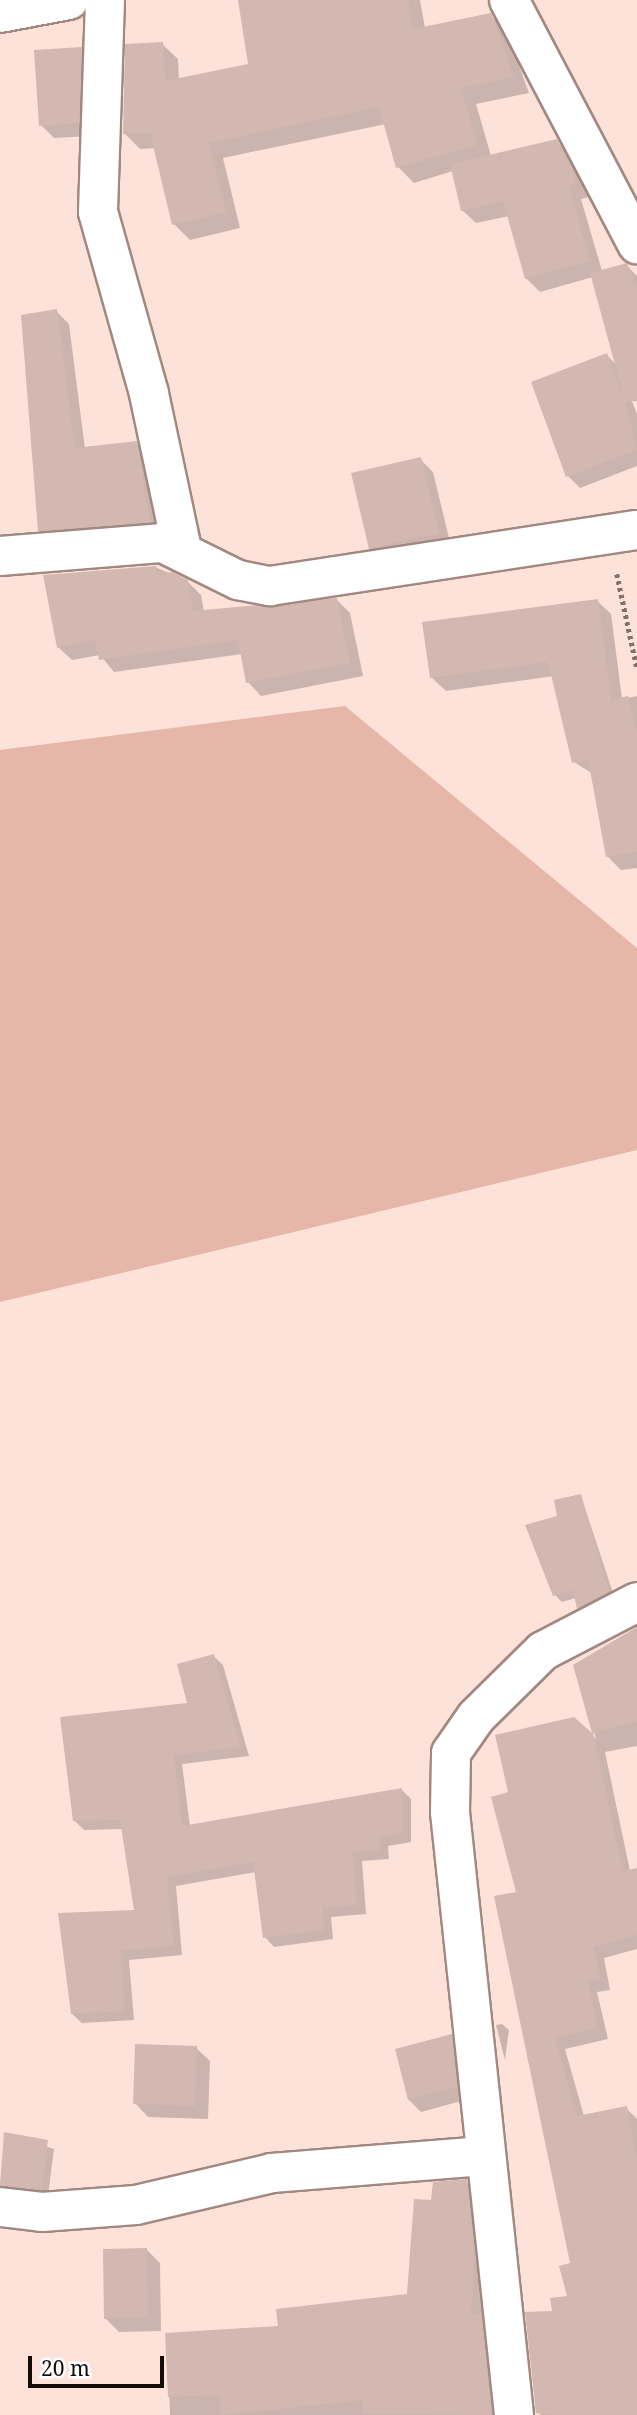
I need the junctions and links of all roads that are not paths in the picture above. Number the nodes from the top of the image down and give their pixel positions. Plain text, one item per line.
1 (69, 0) edge
2 (105, 0) edge
3 (509, 0) edge
4 (0, 13) edge
5 (637, 244) edge
6 (624, 535) edge
7 (182, 549) junction
8 (0, 556) edge
9 (637, 1602) edge
10 (483, 2156) junction
11 (0, 2207) edge
12 (514, 2415) edge

1 - 4 street
2 - 7 street
3 - 5 street
6 - 7 street
7 - 8 street
9 - 10 street
10 - 11 street
10 - 12 street

